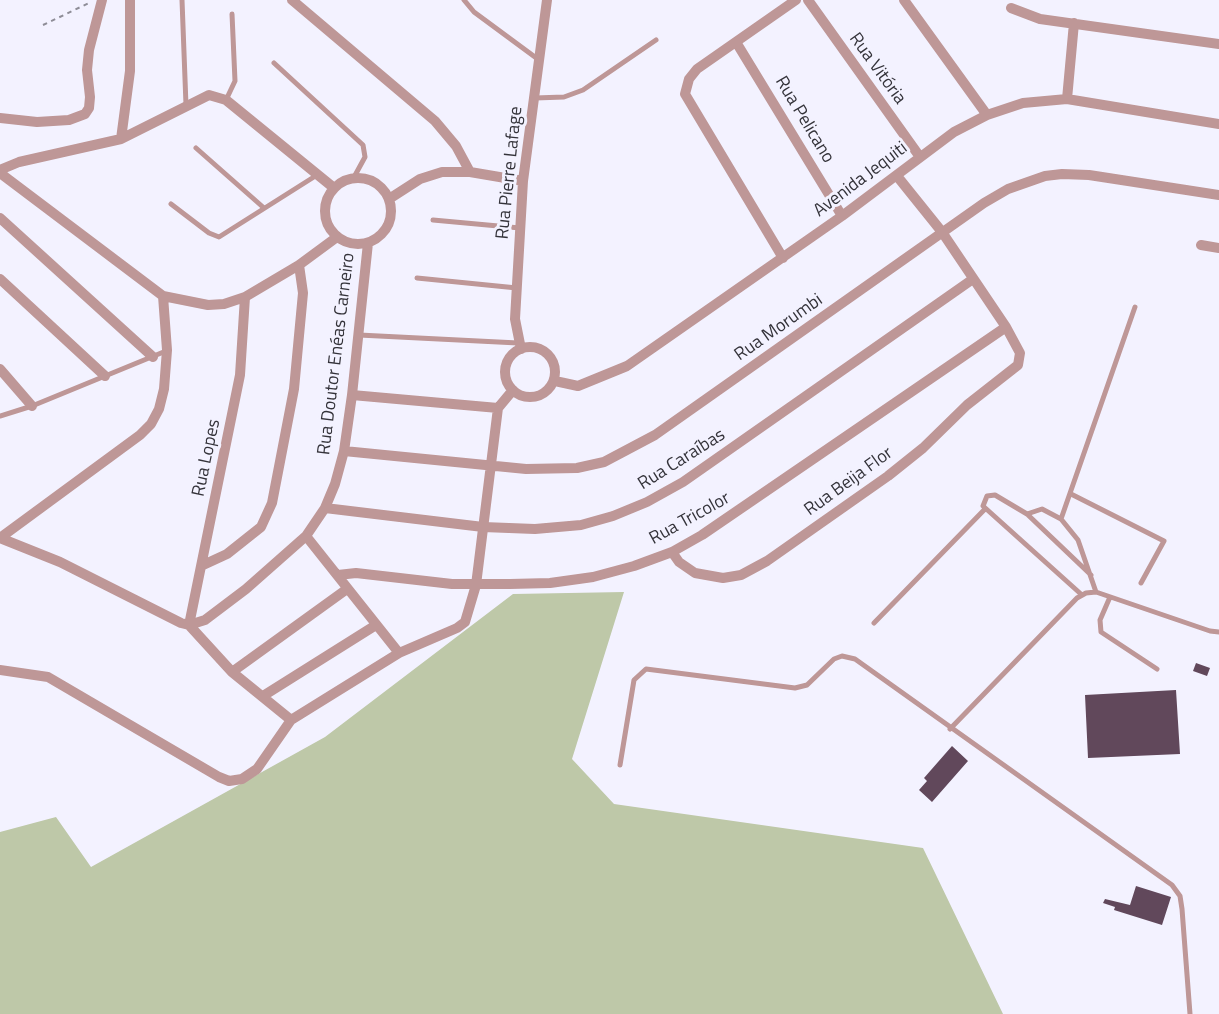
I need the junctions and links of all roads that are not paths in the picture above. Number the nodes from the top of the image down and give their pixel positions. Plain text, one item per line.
1 (102, 0) edge
2 (130, 0) edge
3 (182, 0) edge
4 (292, 0) edge
5 (464, 0) edge
6 (548, 0) edge
7 (796, 0) edge
8 (808, 0) edge
9 (904, 0) edge
10 (1011, 8) dead end
11 (232, 14) dead end
12 (1074, 23) junction
13 (656, 40) dead end
14 (736, 42) junction
15 (1219, 44) edge
16 (539, 60) junction
17 (274, 63) dead end
18 (535, 98) junction
19 (226, 99) junction
20 (1067, 99) junction
21 (186, 105) junction
22 (987, 115) junction
23 (0, 118) edge
24 (1219, 124) edge
25 (121, 139) junction
26 (196, 148) dead end
27 (920, 157) junction
28 (0, 172) edge
29 (470, 172) junction
30 (317, 175) junction
31 (897, 176) junction
32 (353, 179) junction
33 (524, 181) junction
34 (334, 189) junction
35 (1219, 195) edge
36 (389, 199) junction
37 (171, 204) dead end
38 (264, 208) junction
39 (842, 216) junction
40 (0, 218) edge
41 (433, 220) dead end
42 (520, 228) junction
43 (942, 232) junction
44 (337, 237) junction
45 (368, 243) junction
46 (1201, 245) dead end
47 (1219, 248) edge
48 (783, 258) junction
49 (299, 265) junction
50 (417, 278) dead end
51 (0, 279) edge
52 (973, 279) junction
53 (516, 288) junction
54 (163, 296) junction
55 (245, 297) junction
56 (1134, 307) dead end
57 (1006, 327) junction
58 (359, 335) junction
59 (520, 346) junction
60 (167, 350) junction
61 (153, 357) junction
62 (0, 369) edge
63 (105, 376) junction
64 (555, 381) junction
65 (513, 390) junction
66 (352, 395) junction
67 (32, 406) junction
68 (498, 408) junction
69 (0, 416) edge
70 (344, 451) junction
71 (492, 466) junction
72 (1071, 494) junction
73 (326, 508) junction
74 (986, 509) junction
75 (1027, 514) junction
76 (1061, 519) junction
77 (483, 527) junction
78 (306, 536) junction
79 (0, 538) edge
80 (672, 552) junction
81 (201, 566) junction
82 (338, 575) junction
83 (1091, 576) junction
84 (1142, 583) dead end
85 (476, 585) junction
86 (347, 589) junction
87 (1096, 592) junction
88 (1082, 595) junction
89 (1110, 597) junction
90 (874, 622) dead end
91 (189, 625) junction
92 (376, 625) junction
93 (1219, 632) edge
94 (399, 653) junction
95 (1157, 669) dead end
96 (0, 670) edge
97 (232, 672) junction
98 (262, 696) junction
99 (291, 720) junction
100 (950, 729) junction
101 (620, 765) dead end
102 (1190, 1014) edge

1 - 23 street
2 - 25 street
3 - 21 lane
4 - 29 street
5 - 16 lane
6 - 16 street, Rua Pierre Lafage
7 - 14 street
8 - 27 street, Rua Vitória
9 - 22 street
10 - 12 street
11 - 19 lane
12 - 15 street
12 - 20 street
13 - 18 lane
14 - 39 street, Rua Pelicano
14 - 48 street
16 - 18 street, Rua Pierre Lafage
17 - 32 lane
18 - 33 street, Rua Pierre Lafage
19 - 21 street
19 - 30 street
20 - 22 street, Avenida Jequiti
20 - 24 street, Avenida Jequiti
21 - 25 street
22 - 27 street, Avenida Jequiti
25 - 28 street
26 - 38 lane
27 - 31 street, Avenida Jequiti
28 - 54 street
29 - 33 street
29 - 36 street
30 - 34 street
30 - 38 lane
31 - 39 street, Avenida Jequiti
31 - 43 street
32 - 34 street
32 - 36 street
33 - 42 street, Rua Pierre Lafage
34 - 44 street
35 - 43 street, Rua Morumbi
36 - 45 street
37 - 38 lane
39 - 48 street, Avenida Jequiti
40 - 61 street
41 - 42 lane
42 - 53 street, Rua Pierre Lafage
43 - 52 street
43 - 71 street, Rua Morumbi
44 - 45 street
44 - 49 street
45 - 58 street, Rua Doutor Enéas Carneiro
46 - 47 street
48 - 64 street, Avenida Jequiti
49 - 55 street
49 - 81 street
50 - 53 lane
51 - 63 street
52 - 57 street
52 - 77 street, Rua Caraíbas
53 - 59 street, Rua Pierre Lafage
54 - 55 street
54 - 60 street
55 - 81 street, Rua Lopes
56 - 72 lane
57 - 80 street, Rua Tricolor
57 - 80 street, Rua Beija Flor
58 - 59 lane
58 - 66 street, Rua Doutor Enéas Carneiro
59 - 64 street
59 - 65 street
60 - 61 lane
60 - 79 street
61 - 63 lane
62 - 67 street
63 - 67 lane
64 - 65 street
65 - 68 street
66 - 68 street
66 - 70 street, Rua Doutor Enéas Carneiro
67 - 69 lane
68 - 71 street
70 - 71 street, Rua Morumbi
70 - 73 street, Rua Doutor Enéas Carneiro
71 - 77 street
72 - 76 lane
72 - 84 lane
73 - 77 street, Rua Caraíbas
73 - 78 street, Rua Doutor Enéas Carneiro
74 - 75 lane
74 - 88 lane
74 - 90 lane
75 - 76 lane
75 - 83 lane
76 - 83 lane
77 - 85 street
78 - 82 street
78 - 91 street, Rua Doutor Enéas Carneiro
79 - 91 street
80 - 85 street, Rua Tricolor
81 - 91 street, Rua Lopes
82 - 85 street, Rua Tricolor
82 - 86 street
83 - 87 lane
85 - 94 street
86 - 92 street
86 - 97 street
87 - 88 lane
87 - 89 lane
88 - 100 lane
89 - 93 lane
89 - 95 lane
91 - 97 street
92 - 94 street
92 - 98 street
94 - 99 street
96 - 99 street
97 - 98 street
98 - 99 street
100 - 101 lane
100 - 102 lane

